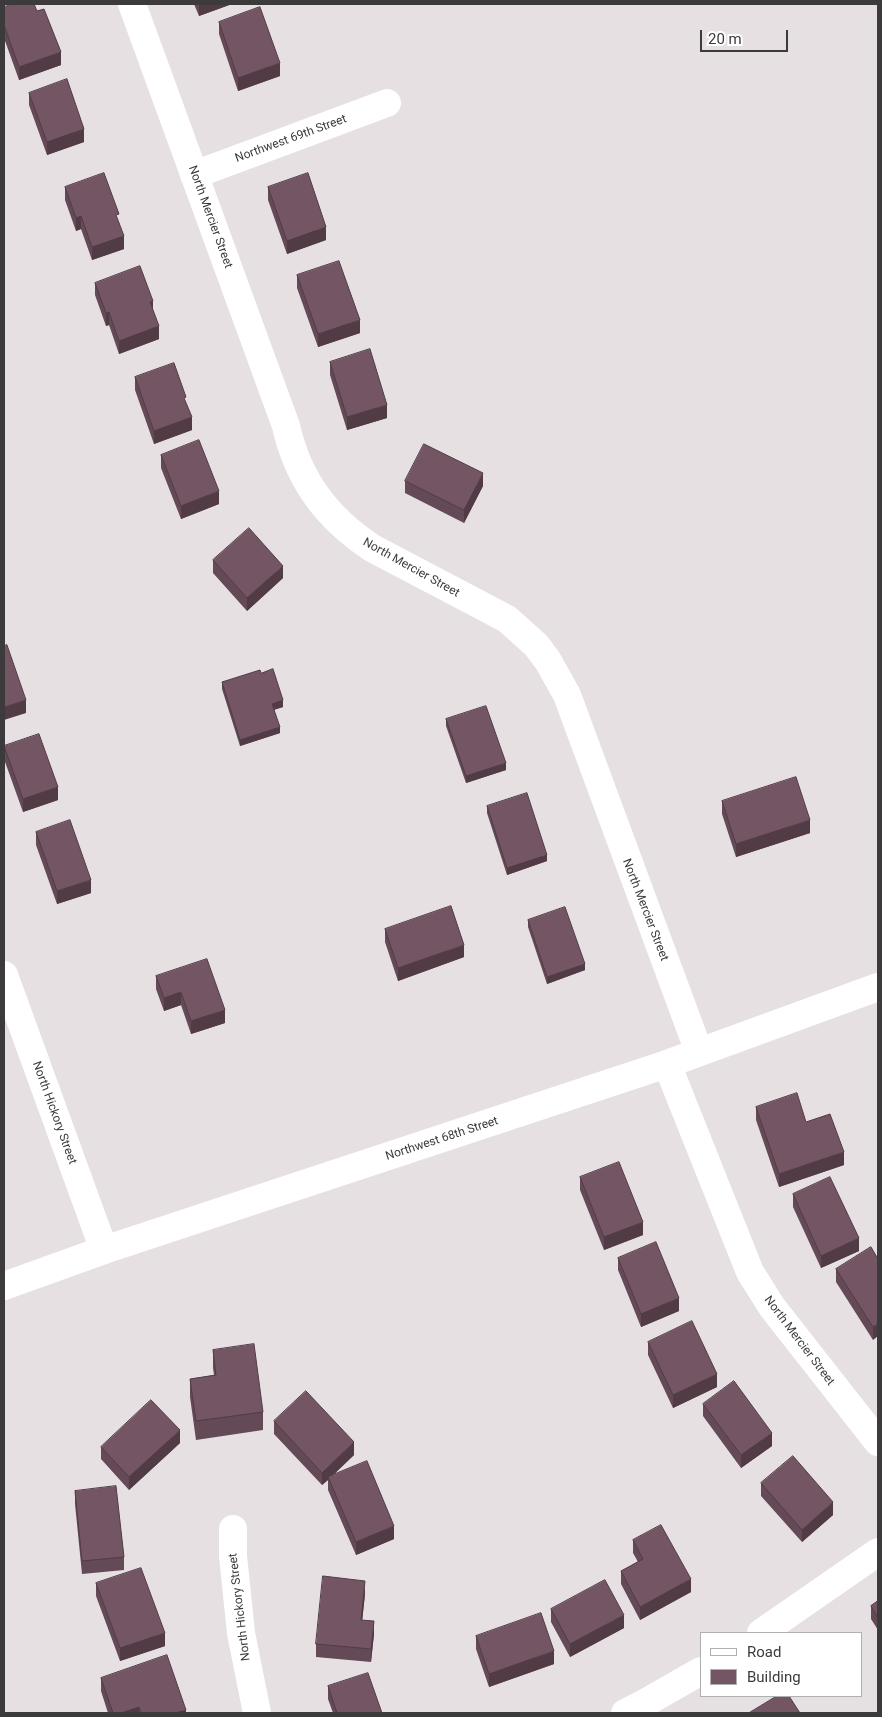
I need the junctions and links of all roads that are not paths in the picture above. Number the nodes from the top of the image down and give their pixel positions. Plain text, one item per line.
1 (132, 4) edge
2 (387, 103) dead end
3 (194, 175) junction
4 (4, 975) edge
5 (878, 987) edge
6 (698, 1052) junction
7 (667, 1064) junction
8 (104, 1250) junction
9 (4, 1286) edge
10 (878, 1442) edge
11 (233, 1529) dead end
12 (878, 1552) edge
13 (762, 1632) edge
14 (700, 1671) edge
15 (257, 1713) edge
16 (625, 1713) edge

1 - 3 street, North Mercier Street
2 - 3 street, Northwest 69th Street
3 - 6 street, North Mercier Street
4 - 8 street, North Hickory Street
5 - 6 street, Northwest 68th Street
6 - 7 street, Northwest 68th Street
7 - 8 street, Northwest 68th Street
7 - 10 street, North Mercier Street
8 - 9 street, Northwest 68th Street
11 - 15 street, North Hickory Street
12 - 13 street
14 - 16 street

